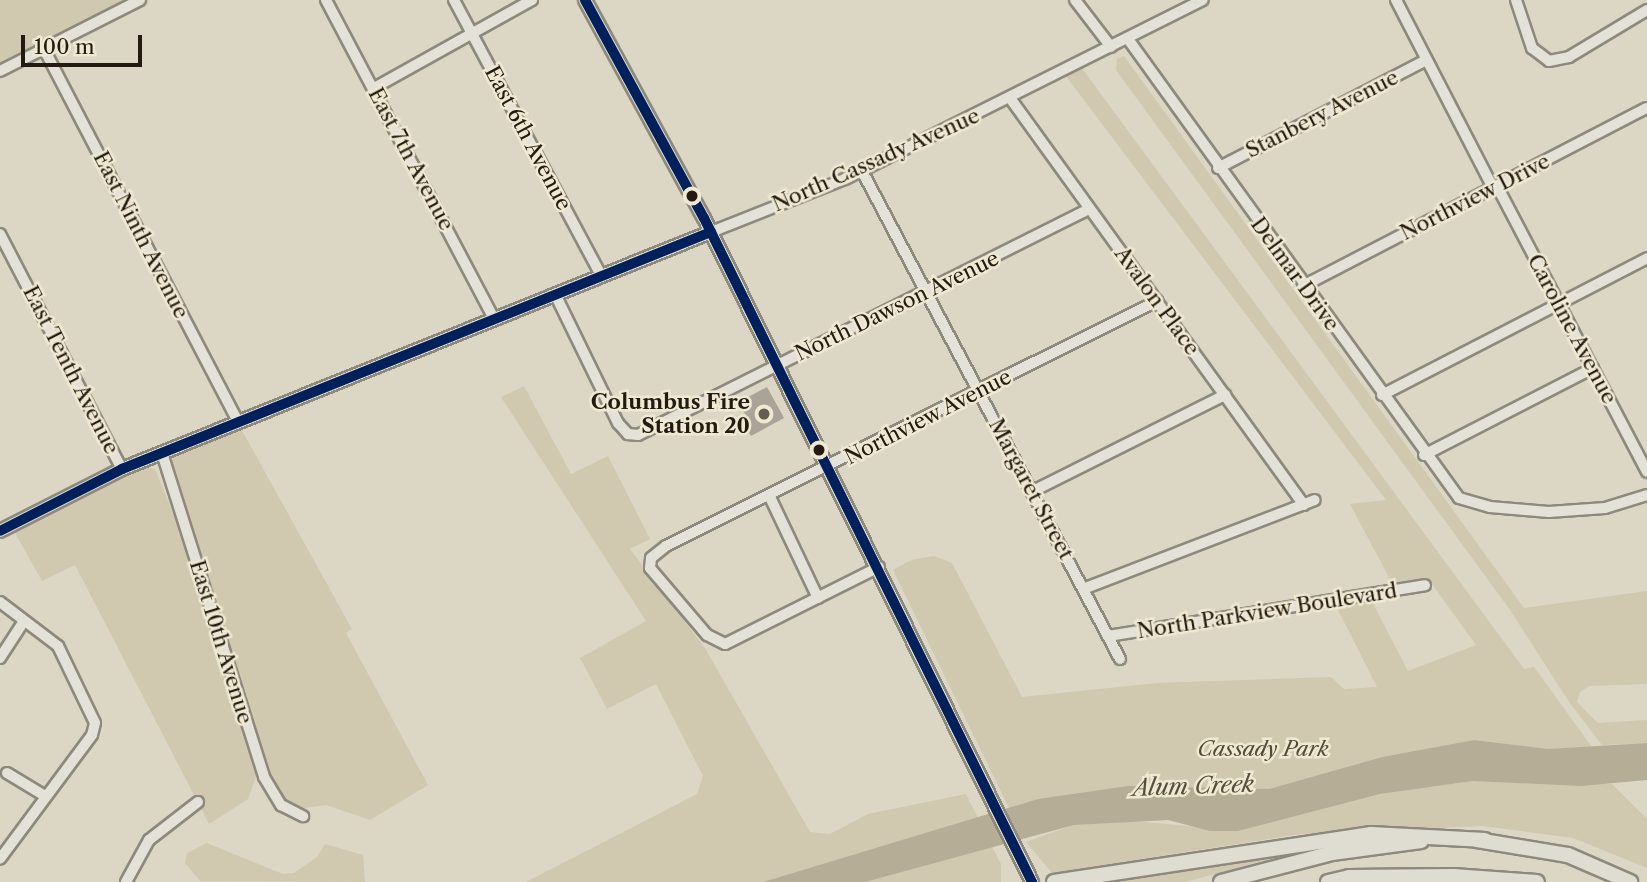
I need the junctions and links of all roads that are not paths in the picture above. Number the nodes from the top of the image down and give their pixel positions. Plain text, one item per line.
1 (140, 0) edge
2 (326, 0) edge
3 (454, 0) edge
4 (532, 0) edge
5 (585, 0) edge
6 (1075, 0) edge
7 (1396, 0) edge
8 (1516, 0) edge
9 (1200, 1) edge
10 (1647, 10) edge
11 (472, 33) junction
12 (1128, 39) junction
13 (1111, 47) junction
14 (44, 49) junction
15 (1426, 60) junction
16 (0, 71) edge
17 (373, 88) junction
18 (1010, 98) junction
19 (1647, 108) edge
20 (1218, 168) junction
21 (862, 171) junction
22 (1495, 187) junction
23 (1090, 209) junction
24 (711, 232) junction
25 (0, 234) edge
26 (1647, 258) edge
27 (601, 275) junction
28 (1303, 286) junction
29 (928, 291) junction
30 (555, 294) junction
31 (1157, 302) junction
32 (1559, 304) junction
33 (494, 320) junction
34 (778, 365) junction
35 (1593, 368) junction
36 (980, 391) junction
37 (1225, 395) junction
38 (1382, 395) junction
39 (238, 422) junction
40 (162, 453) junction
41 (1424, 455) junction
42 (829, 467) junction
43 (122, 470) junction
44 (1647, 472) edge
45 (1033, 491) junction
46 (769, 495) junction
47 (1647, 495) edge
48 (1315, 500) dead end
49 (1304, 505) junction
50 (1, 529) edge
51 (879, 567) junction
52 (1425, 585) dead end
53 (1083, 589) junction
54 (818, 598) junction
55 (0, 602) edge
56 (22, 624) junction
57 (1108, 636) junction
58 (0, 658) edge
59 (1120, 659) dead end
60 (7, 773) dead end
61 (45, 796) junction
62 (198, 802) dead end
63 (303, 816) dead end
64 (1485, 840) junction
65 (0, 859) edge
66 (1432, 877) junction
67 (125, 882) edge
68 (1031, 882) edge
69 (1054, 882) edge
70 (1221, 882) edge
71 (1328, 882) edge
72 (1399, 882) edge
73 (1537, 882) edge
74 (1630, 882) edge

1 - 14 street
2 - 17 street, East 7th Avenue
3 - 11 street, East 6th Avenue
4 - 11 street
5 - 24 main road
6 - 13 street
7 - 15 street, Caroline Avenue
8 - 10 street
9 - 12 street, North Cassady Avenue
11 - 17 street
11 - 27 street, East 6th Avenue
12 - 13 street, North Cassady Avenue
12 - 20 street, Delmar Drive
13 - 18 street, North Cassady Avenue
14 - 16 street
14 - 39 street, East Ninth Avenue
15 - 20 street, Stanbery Avenue
15 - 22 street, Caroline Avenue
17 - 33 street, East 7th Avenue
18 - 21 street, North Cassady Avenue
18 - 23 street, Avalon Place
19 - 22 street, Northview Drive
20 - 28 street, Delmar Drive
21 - 24 street, North Cassady Avenue
21 - 29 street, Margaret Street
22 - 28 street, Northview Drive
22 - 32 street, Caroline Avenue
23 - 29 street, North Dawson Avenue
23 - 31 street, Avalon Place
24 - 27 main road, North Cassady Avenue
24 - 34 main road
25 - 43 street, East Tenth Avenue
26 - 32 street
27 - 30 main road, North Cassady Avenue
28 - 38 street, Delmar Drive
29 - 34 street, North Dawson Avenue
29 - 36 street, Margaret Street
30 - 33 main road, North Cassady Avenue
30 - 34 street, North Dawson Avenue
31 - 36 street, Northview Avenue
31 - 37 street, Avalon Place
32 - 35 street, Caroline Avenue
32 - 38 street
33 - 39 main road, North Cassady Avenue
34 - 42 main road
35 - 41 street
35 - 44 street, Caroline Avenue
36 - 42 street, Northview Avenue
36 - 45 street, Margaret Street
37 - 45 street
37 - 49 street, Avalon Place
38 - 41 street, Delmar Drive
39 - 40 main road, North Cassady Avenue
40 - 43 main road, North Cassady Avenue
40 - 63 street, East 10th Avenue
41 - 47 street, Delmar Drive
42 - 46 street, Northview Avenue
42 - 51 main road
43 - 50 main road, North Cassady Avenue
45 - 53 street, Margaret Street
46 - 54 street
46 - 54 street, Northview Avenue
48 - 49 street
49 - 53 street
51 - 54 street
51 - 68 main road
52 - 57 street, North Parkview Boulevard
53 - 57 street, Margaret Street
55 - 56 street
56 - 58 street
56 - 61 street
57 - 59 street, Margaret Street
60 - 61 street
61 - 65 street
62 - 67 street
64 - 69 highway
64 - 70 highway
64 - 74 highway
66 - 71 highway
66 - 72 highway
66 - 73 highway

